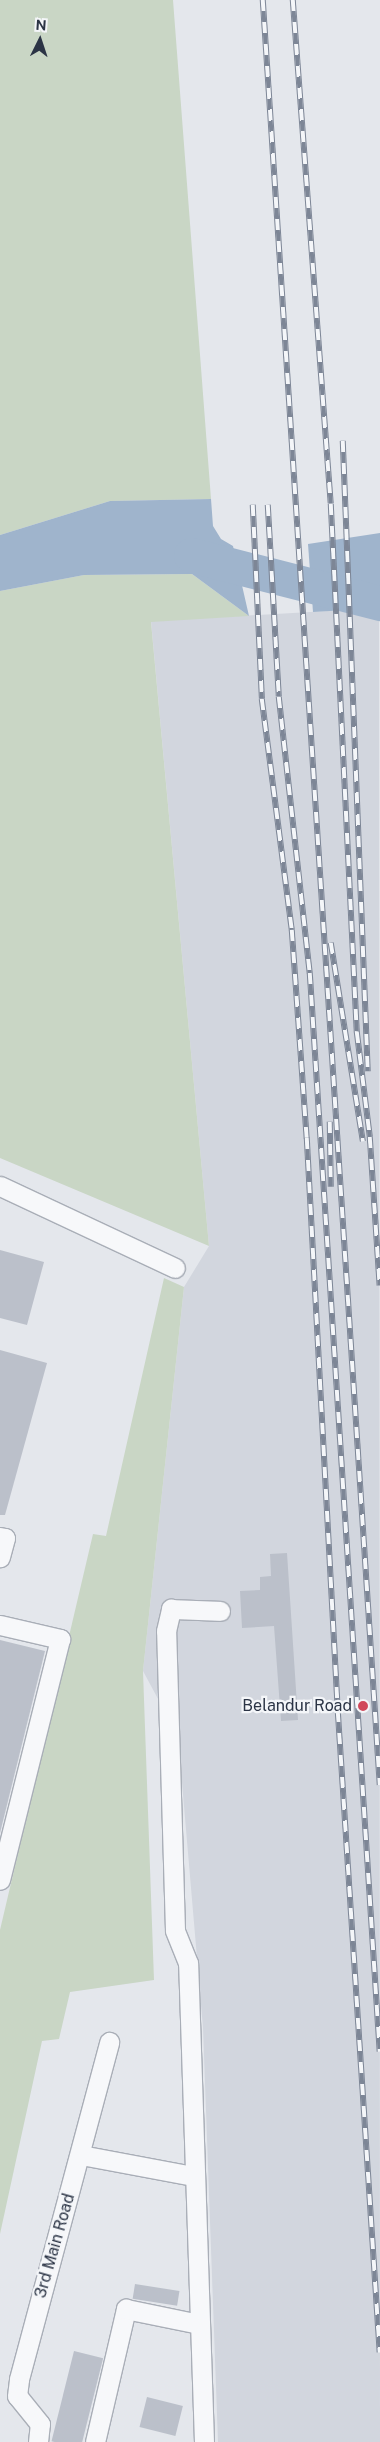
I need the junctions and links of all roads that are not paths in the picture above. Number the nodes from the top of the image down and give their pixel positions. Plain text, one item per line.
1 (0, 1186) edge
2 (175, 1268) dead end
3 (0, 1537) edge
4 (0, 1557) edge
5 (220, 1611) dead end
6 (0, 1624) edge
7 (0, 1880) edge
8 (109, 2042) dead end
9 (81, 2155) junction
10 (193, 2176) junction
11 (199, 2324) junction
12 (38, 2442) edge
13 (95, 2442) edge
14 (204, 2442) edge

1 - 2 street
3 - 4 street
5 - 10 street
6 - 7 street
8 - 9 street, 3rd Main Road
9 - 10 street
9 - 12 street, 3rd Main Road
10 - 11 street
11 - 13 street
11 - 14 street

